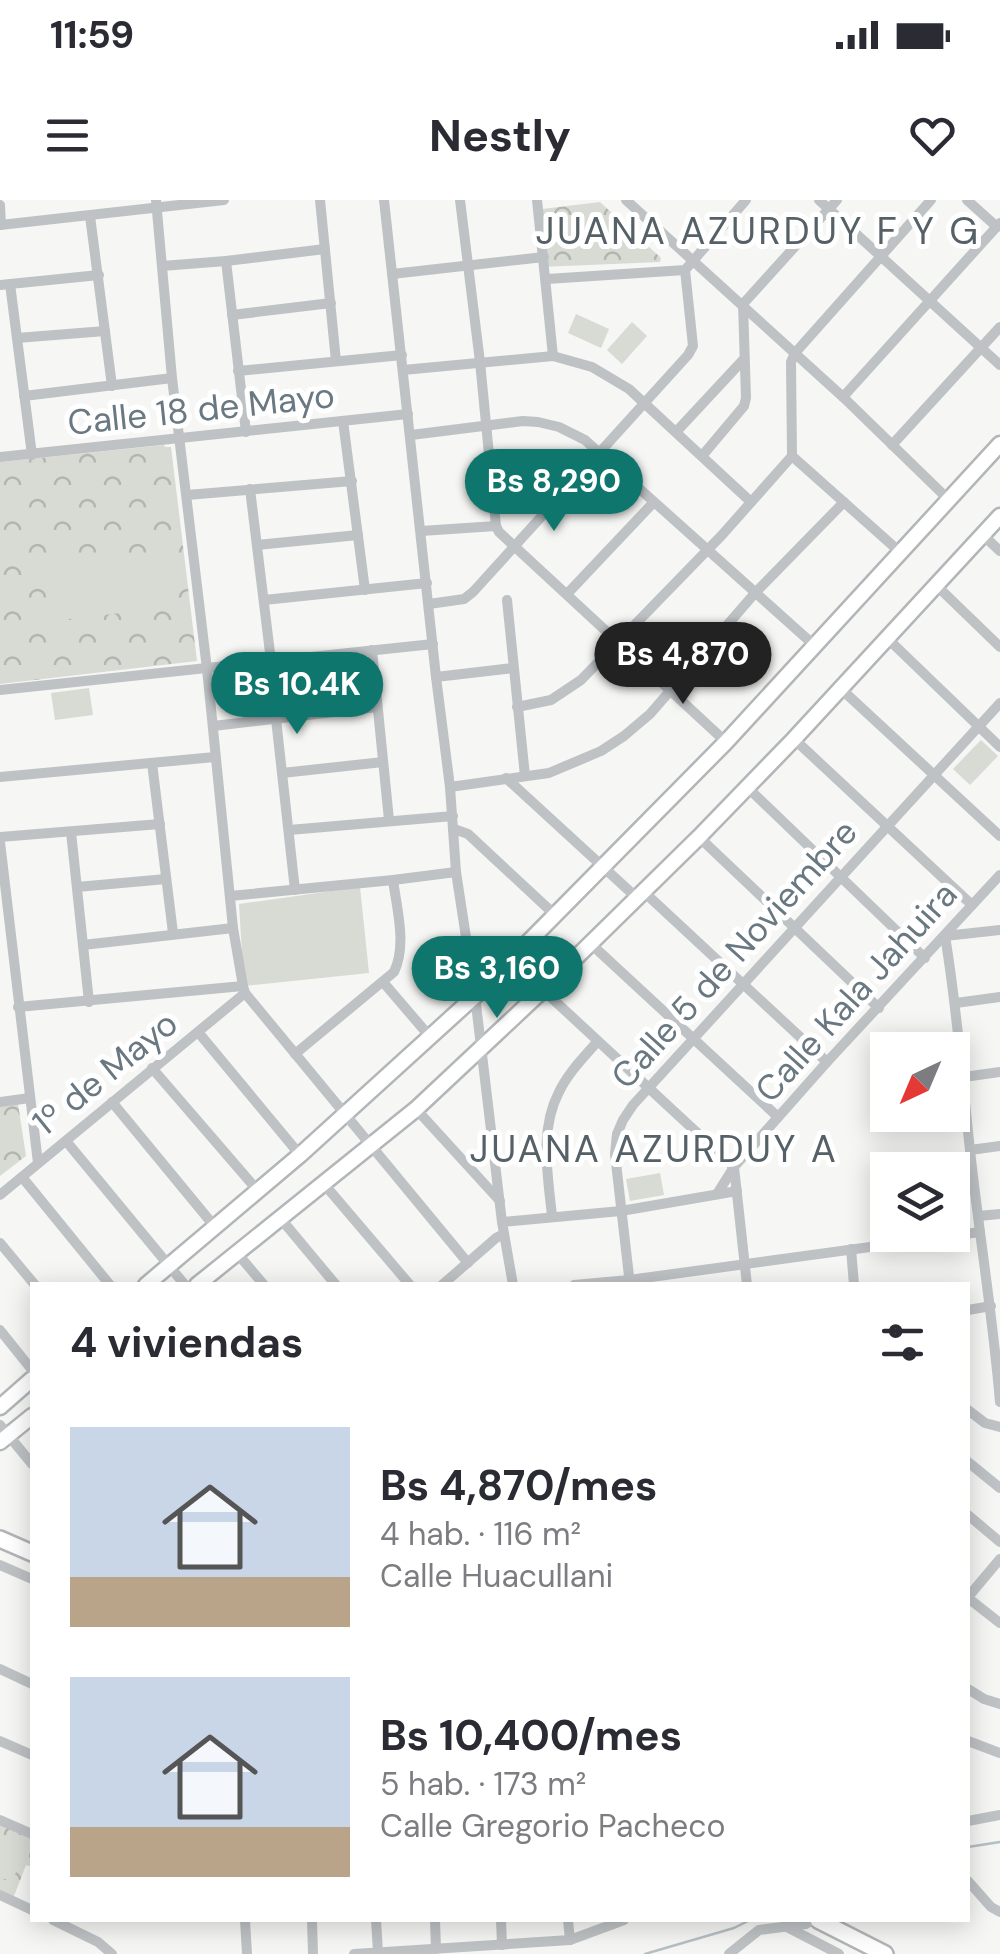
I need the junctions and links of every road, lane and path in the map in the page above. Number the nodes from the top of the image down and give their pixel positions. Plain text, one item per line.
1 (224, 200) edge
2 (320, 200) edge
3 (384, 200) edge
4 (460, 200) edge
5 (537, 200) edge
6 (626, 200) edge
7 (648, 200) edge
8 (746, 200) edge
9 (819, 200) edge
10 (931, 200) edge
11 (967, 200) edge
12 (156, 204) edge
13 (833, 204) edge
14 (0, 205) edge
15 (638, 211) junction
16 (90, 216) junction
17 (1, 225) edge
18 (998, 225) edge
19 (325, 249) junction
20 (880, 256) junction
21 (544, 257) junction
22 (226, 261) junction
23 (468, 265) junction
24 (162, 266) junction
25 (688, 266) junction
26 (392, 274) junction
27 (99, 276) junction
28 (547, 279) junction
29 (5, 284) edge
30 (930, 302) junction
31 (331, 304) junction
32 (742, 304) junction
33 (232, 315) junction
34 (1000, 327) edge
35 (106, 331) junction
36 (17, 338) junction
37 (981, 348) junction
38 (795, 353) junction
39 (402, 355) junction
40 (553, 356) junction
41 (743, 360) junction
42 (336, 361) junction
43 (480, 362) junction
44 (1000, 364) edge
45 (403, 370) junction
46 (238, 371) junction
47 (172, 378) junction
48 (112, 386) junction
49 (24, 396) junction
50 (843, 397) junction
51 (644, 404) junction
52 (408, 414) junction
53 (344, 422) junction
54 (485, 426) junction
55 (246, 432) junction
56 (676, 432) junction
57 (411, 435) junction
58 (180, 440) junction
59 (892, 444) junction
60 (1000, 444) edge
61 (601, 454) junction
62 (32, 455) junction
63 (702, 456) junction
64 (792, 456) junction
65 (0, 458) edge
66 (352, 480) junction
67 (250, 489) junction
68 (187, 495) junction
69 (950, 501) junction
70 (751, 502) junction
71 (844, 502) junction
72 (653, 503) junction
73 (1000, 516) edge
74 (496, 526) junction
75 (422, 531) junction
76 (358, 535) junction
77 (982, 535) junction
78 (257, 545) junction
79 (515, 548) junction
80 (706, 550) junction
81 (1000, 551) edge
82 (900, 553) junction
83 (427, 583) junction
84 (937, 586) junction
85 (365, 590) junction
86 (755, 593) junction
87 (567, 594) junction
88 (264, 600) junction
89 (507, 600) dead end
90 (429, 604) junction
91 (887, 638) junction
92 (618, 642) junction
93 (433, 644) junction
94 (815, 646) junction
95 (1000, 647) edge
96 (372, 650) junction
97 (271, 661) junction
98 (207, 668) junction
99 (514, 668) junction
100 (436, 677) junction
101 (839, 687) junction
102 (0, 690) edge
103 (671, 690) junction
104 (1000, 703) edge
105 (377, 707) junction
106 (517, 708) junction
107 (276, 719) junction
108 (979, 725) junction
109 (213, 726) junction
110 (794, 739) junction
111 (726, 742) junction
112 (1000, 747) edge
113 (215, 757) junction
114 (383, 762) junction
115 (152, 763) junction
116 (282, 773) junction
117 (933, 774) junction
118 (525, 776) junction
119 (0, 777) edge
120 (506, 778) junction
121 (450, 786) junction
122 (747, 787) junction
123 (452, 816) junction
124 (389, 820) junction
125 (160, 824) junction
126 (887, 826) junction
127 (289, 830) junction
128 (454, 830) junction
129 (70, 832) junction
130 (699, 836) junction
131 (1000, 836) edge
132 (0, 839) edge
133 (1, 865) edge
134 (602, 867) junction
135 (456, 872) junction
136 (1000, 875) edge
137 (840, 876) junction
138 (166, 879) junction
139 (393, 880) junction
140 (78, 886) junction
141 (295, 890) junction
142 (641, 895) junction
143 (230, 896) junction
144 (972, 905) junction
145 (554, 914) junction
146 (5, 925) edge
147 (233, 928) junction
148 (793, 928) junction
149 (1000, 930) edge
150 (173, 933) junction
151 (945, 936) junction
152 (591, 944) junction
153 (84, 945) junction
154 (925, 958) junction
155 (383, 982) junction
156 (742, 984) junction
157 (244, 990) junction
158 (544, 990) junction
159 (475, 996) junction
160 (1000, 997) edge
161 (89, 1002) junction
162 (956, 1003) junction
163 (18, 1007) junction
164 (879, 1008) junction
165 (198, 1032) junction
166 (959, 1032) edge
167 (431, 1038) junction
168 (694, 1039) junction
169 (597, 1042) junction
170 (480, 1051) junction
171 (295, 1054) junction
172 (827, 1062) junction
173 (152, 1068) junction
174 (1000, 1072) edge
175 (970, 1076) edge
176 (648, 1089) junction
177 (30, 1098) junction
178 (0, 1102) edge
179 (112, 1102) junction
180 (416, 1109) junction
181 (346, 1114) junction
182 (778, 1117) junction
183 (969, 1132) edge
184 (66, 1140) junction
185 (372, 1145) junction
186 (1000, 1146) edge
187 (970, 1150) junction
188 (300, 1156) junction
189 (38, 1163) junction
190 (734, 1168) junction
191 (22, 1177) junction
192 (324, 1184) junction
193 (258, 1192) junction
194 (737, 1192) junction
195 (0, 1194) edge
196 (716, 1194) junction
197 (500, 1202) junction
198 (620, 1210) junction
199 (1000, 1214) edge
200 (552, 1216) junction
201 (978, 1216) junction
202 (282, 1218) junction
203 (215, 1228) junction
204 (503, 1228) junction
205 (980, 1232) junction
206 (0, 1243) edge
207 (850, 1248) junction
208 (237, 1253) junction
209 (746, 1262) junction
210 (468, 1263) junction
211 (168, 1266) junction
212 (33, 1282) edge
213 (108, 1282) edge
214 (149, 1282) edge
215 (182, 1282) edge
216 (201, 1282) edge
217 (261, 1282) edge
218 (334, 1282) edge
219 (407, 1282) edge
220 (445, 1282) edge
221 (512, 1282) edge
222 (630, 1282) edge
223 (747, 1282) edge
224 (854, 1282) edge
225 (994, 1285) edge
226 (992, 1306) junction
227 (970, 1310) edge
228 (0, 1330) edge
229 (998, 1352) edge
230 (30, 1368) edge
231 (30, 1381) edge
232 (1000, 1402) edge
233 (0, 1406) edge
234 (970, 1412) edge
235 (30, 1417) edge
236 (1000, 1427) edge
237 (3, 1434) edge
238 (30, 1462) edge
239 (970, 1464) edge
240 (1000, 1488) edge
241 (970, 1517) edge
242 (0, 1540) edge
243 (1000, 1542) edge
244 (30, 1553) edge
245 (1000, 1559) edge
246 (0, 1565) edge
247 (30, 1578) edge
248 (970, 1595) edge
249 (970, 1599) edge
250 (1000, 1623) edge
251 (0, 1670) edge
252 (30, 1683) edge
253 (970, 1690) edge
254 (1000, 1704) edge
255 (0, 1741) edge
256 (970, 1742) edge
257 (1000, 1753) edge
258 (30, 1754) edge
259 (1000, 1815) edge
260 (0, 1820) edge
261 (970, 1821) edge
262 (30, 1833) edge
263 (970, 1882) edge
264 (0, 1896) edge
265 (30, 1909) edge
266 (1000, 1912) edge
267 (57, 1922) edge
268 (243, 1922) edge
269 (312, 1922) edge
270 (376, 1922) edge
271 (435, 1922) edge
272 (501, 1922) edge
273 (568, 1922) edge
274 (619, 1922) edge
275 (817, 1922) edge
276 (825, 1922) edge
277 (786, 1927) junction
278 (853, 1938) junction
279 (570, 1940) junction
280 (502, 1945) junction
281 (436, 1949) junction
282 (378, 1952) edge
283 (112, 1954) edge
284 (247, 1954) edge
285 (313, 1954) edge
286 (354, 1954) edge
287 (730, 1954) edge
288 (840, 1954) edge
289 (885, 1954) edge

1 - 12 street
2 - 19 street
3 - 26 street
4 - 23 street
5 - 21 street
6 - 15 street
7 - 15 street
8 - 25 street
9 - 13 street
10 - 20 street
11 - 18 street
12 - 16 street
12 - 24 street
13 - 20 street
13 - 32 street
14 - 17 street
15 - 25 street
16 - 17 street
16 - 27 street
18 - 30 street
19 - 22 street
19 - 31 street
20 - 30 street
20 - 38 street
21 - 23 street
21 - 28 street
22 - 24 street
22 - 33 street
23 - 26 street
23 - 43 street
24 - 47 street
25 - 28 street
25 - 32 street
25 - 51 street
26 - 39 street
27 - 29 street
27 - 35 street
28 - 40 street
29 - 36 street
30 - 37 street
30 - 50 street
31 - 33 street
31 - 42 street
32 - 38 street
32 - 41 street
33 - 46 street
34 - 37 street
35 - 36 street
35 - 48 street
36 - 49 street
37 - 44 street
37 - 59 street
38 - 50 street
38 - 64 street
39 - 42 street
39 - 45 street
40 - 43 street
40 - 51 street
41 - 56 street
41 - 63 street
42 - 46 street
43 - 45 street
43 - 54 street
45 - 52 street
46 - 55 street
47 - 48 street
47 - 58 street
48 - 49 street
49 - 62 street
50 - 59 street
51 - 56 street
51 - 61 street
52 - 53 street, Calle 18 de Mayo
52 - 57 street
53 - 55 street, Calle 18 de Mayo
53 - 66 street
54 - 57 street
54 - 61 street
54 - 74 street
55 - 58 street, Calle 18 de Mayo
56 - 63 street
57 - 75 street
58 - 62 street, Calle 18 de Mayo
58 - 68 street
59 - 69 street
60 - 69 main road
61 - 72 street
61 - 79 street
62 - 65 street, Calle 18 de Mayo
63 - 70 street
64 - 70 street
64 - 71 street
66 - 67 street
66 - 76 street
67 - 68 street
67 - 78 street
68 - 98 street
69 - 82 main road
70 - 80 street
71 - 82 street
71 - 86 street
72 - 80 street
72 - 87 street
73 - 77 main road
74 - 75 street
74 - 79 street
75 - 83 street
76 - 78 street
76 - 85 street
77 - 81 street
77 - 84 main road
78 - 88 street
79 - 87 street
79 - 90 street
80 - 86 street
80 - 92 street
82 - 94 main road
83 - 85 street
83 - 90 street
84 - 91 main road
84 - 95 street
85 - 88 street
86 - 94 street
86 - 103 street
87 - 92 street
88 - 97 street
89 - 99 street
90 - 93 street
91 - 101 main road
91 - 108 street
92 - 103 street
92 - 106 street
93 - 96 street
93 - 100 street
94 - 111 main road
96 - 97 street
96 - 105 street
97 - 98 street
98 - 102 street
98 - 109 street
99 - 100 street
99 - 106 street
100 - 121 street
101 - 110 main road
101 - 117 street
103 - 111 street
103 - 118 street
104 - 108 street, Calle 5 de Noviembre
105 - 107 street
105 - 114 street
106 - 118 street
107 - 109 street
107 - 116 street
108 - 112 street
108 - 117 street, Calle 5 de Noviembre
109 - 113 street
110 - 122 main road
110 - 126 street
111 - 134 main road
113 - 115 street
113 - 143 street
114 - 116 street
114 - 124 street
115 - 119 street
115 - 125 street
116 - 127 street
117 - 126 street, Calle 5 de Noviembre
117 - 131 street
118 - 120 street
120 - 121 street
120 - 134 street
121 - 123 street
122 - 130 main road
122 - 137 street
123 - 124 street
123 - 128 street
124 - 127 street
125 - 129 street
125 - 138 street
126 - 137 street, Calle 5 de Noviembre
126 - 144 street
127 - 141 street
128 - 135 street
128 - 145 street
129 - 132 street
129 - 140 street
130 - 142 main road
130 - 148 street
132 - 133 street
133 - 146 street
134 - 142 street
134 - 145 main road
135 - 139 street
135 - 159 street
136 - 144 street, Calle Kala Jahuira
137 - 148 street, Calle 5 de Noviembre
137 - 154 street
138 - 140 street
138 - 150 street
139 - 141 street
139 - 155 street
140 - 153 street
141 - 143 street
142 - 152 main road
142 - 156 street
143 - 147 street
144 - 151 street, Calle Kala Jahuira
145 - 159 main road
146 - 163 street
147 - 150 street
147 - 157 street
148 - 156 street, Calle 5 de Noviembre
148 - 164 street
149 - 151 street
150 - 153 street
151 - 154 street, Calle Kala Jahuira
151 - 162 street
152 - 158 main road
152 - 168 street
153 - 161 street
154 - 164 street, Calle Kala Jahuira
155 - 167 street
155 - 171 street
156 - 168 street, Calle 5 de Noviembre
156 - 172 street
157 - 161 street
157 - 165 street, 1º de Mayo
157 - 171 street
158 - 169 street
158 - 170 main road
159 - 167 main road
159 - 170 street
160 - 162 street
161 - 163 street
162 - 166 street
163 - 177 street
164 - 172 street, Calle Kala Jahuira
165 - 173 street, 1º de Mayo
165 - 188 street
167 - 181 main road
168 - 176 street, Calle 5 de Noviembre
168 - 182 street
169 - 176 street
169 - 200 street
170 - 180 main road
170 - 197 street
171 - 181 street
172 - 182 street, Calle Kala Jahuira
173 - 179 street, 1º de Mayo
173 - 193 street
174 - 175 street
176 - 190 street
176 - 198 street, Calle 5 de Noviembre
177 - 178 street
177 - 189 street
179 - 184 street, 1º de Mayo
179 - 203 street
180 - 185 main road
180 - 197 street
181 - 185 street
181 - 188 main road
182 - 190 street, Calle Kala Jahuira
183 - 187 street
184 - 189 street, 1º de Mayo
184 - 211 street
185 - 192 main road
185 - 210 street
186 - 187 street
187 - 201 street
188 - 193 main road
189 - 191 street, 1º de Mayo
190 - 194 street
190 - 196 street, Calle Kala Jahuira
191 - 195 street, 1º de Mayo
191 - 213 street
192 - 202 main road
192 - 219 street
193 - 203 main road
194 - 196 street
194 - 209 street
196 - 198 street
197 - 204 street
198 - 200 street
198 - 222 street, Calle 5 de Noviembre
199 - 201 street
200 - 204 street
201 - 205 street
202 - 208 main road
202 - 218 street
203 - 211 main road
204 - 210 street
204 - 221 street
205 - 207 street
205 - 225 street
206 - 212 street
207 - 209 street
207 - 224 street
208 - 216 main road
208 - 217 street
209 - 222 street
209 - 223 street
210 - 220 street
211 - 214 main road
211 - 215 street
225 - 226 street
226 - 227 street
226 - 229 street
228 - 230 street
229 - 232 street
231 - 233 main road
234 - 236 street
235 - 237 main road
237 - 238 street
239 - 240 street
241 - 243 street
242 - 244 highway
245 - 248 street
246 - 247 street
249 - 250 street
251 - 252 street
253 - 254 street
255 - 258 street
256 - 257 street
259 - 261 street
260 - 262 street
263 - 266 street
264 - 265 street
267 - 283 street
268 - 284 street
269 - 285 street
270 - 282 street
271 - 281 street
272 - 280 street
273 - 279 street
274 - 279 street
275 - 277 street
276 - 278 highway
277 - 287 street
277 - 288 street
278 - 288 street
278 - 289 highway
279 - 280 street
280 - 281 street
281 - 282 street
282 - 286 street

